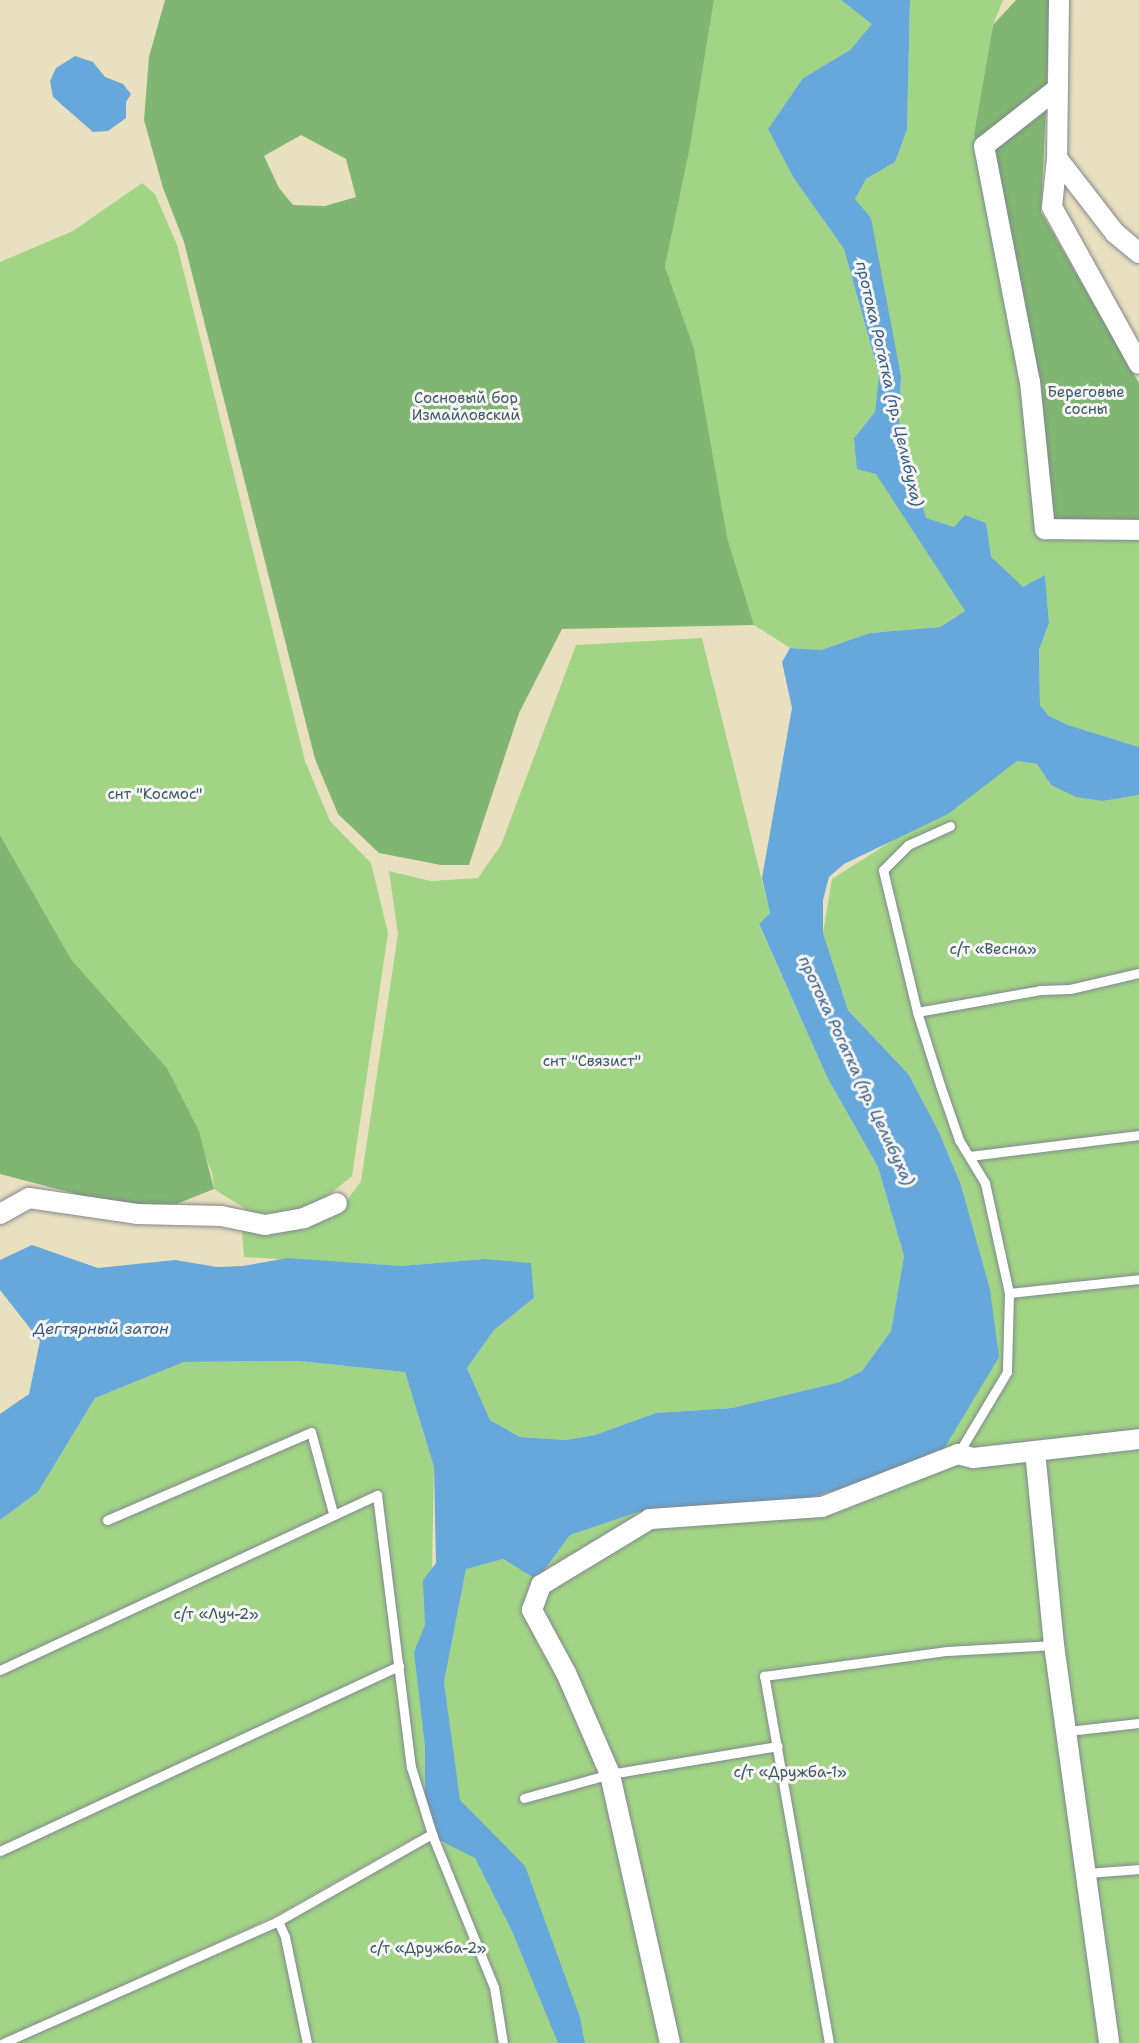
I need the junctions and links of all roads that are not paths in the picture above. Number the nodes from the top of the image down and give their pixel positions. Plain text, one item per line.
1 (1059, 0) edge
2 (1058, 88) junction
3 (1057, 158) junction
4 (1139, 253) edge
5 (1139, 364) edge
6 (1139, 530) edge
7 (950, 826) dead end
8 (1139, 973) edge
9 (917, 1012) junction
10 (1139, 1135) edge
11 (970, 1156) junction
12 (337, 1203) dead end
13 (0, 1214) edge
14 (1139, 1279) edge
15 (1010, 1293) junction
16 (1139, 1439) edge
17 (1035, 1451) junction
18 (958, 1454) junction
19 (333, 1513) junction
20 (107, 1520) dead end
21 (1054, 1645) junction
22 (399, 1666) junction
23 (0, 1670) edge
24 (1139, 1723) edge
25 (1068, 1731) junction
26 (778, 1746) junction
27 (610, 1774) junction
28 (524, 1798) dead end
29 (432, 1834) junction
30 (0, 1851) edge
31 (1139, 1869) edge
32 (1088, 1873) junction
33 (278, 1921) junction
34 (3, 2043) edge
35 (307, 2043) edge
36 (503, 2043) edge
37 (670, 2043) edge
38 (829, 2043) edge
39 (1109, 2043) edge

1 - 2 street
2 - 3 street
2 - 6 street
3 - 4 street
3 - 5 street
7 - 9 lane
8 - 9 lane
9 - 11 lane
10 - 11 lane
11 - 15 lane
12 - 13 street
14 - 15 lane
15 - 18 lane
16 - 17 street
17 - 18 street
17 - 21 street
18 - 27 street
19 - 20 lane
19 - 22 lane
19 - 23 lane
21 - 25 street
21 - 26 lane
22 - 29 lane
22 - 30 lane
24 - 25 lane
25 - 32 street
26 - 27 lane
26 - 38 lane
27 - 28 lane
27 - 37 street
29 - 33 lane
29 - 36 lane
31 - 32 lane
32 - 39 street
33 - 34 lane
33 - 35 lane

